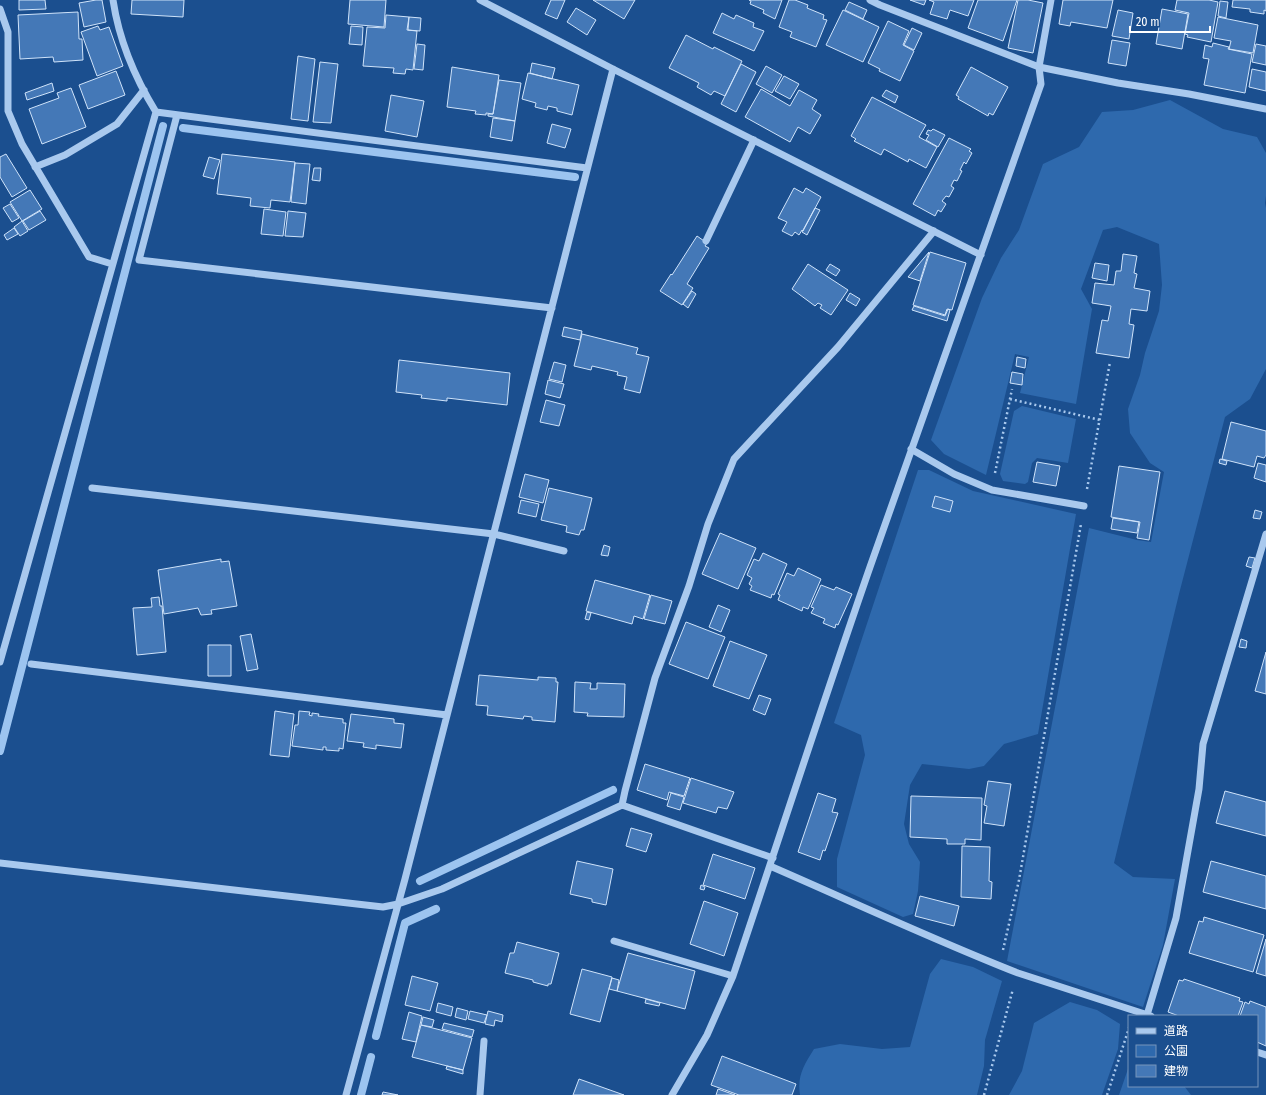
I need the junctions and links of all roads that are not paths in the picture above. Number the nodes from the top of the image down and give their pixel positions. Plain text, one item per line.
1 (113, 0) edge
2 (480, 0) edge
3 (870, 0) edge
4 (1051, 0) edge
5 (0, 9) edge
6 (1040, 66) junction
7 (613, 69) junction
8 (144, 90) junction
9 (0, 106) edge
10 (8, 106) junction
11 (1266, 109) edge
12 (156, 112) junction
13 (177, 115) junction
14 (754, 140) junction
15 (35, 167) junction
16 (587, 168) junction
17 (934, 231) junction
18 (706, 241) dead end
19 (982, 255) junction
20 (112, 264) junction
21 (552, 308) junction
22 (911, 449) junction
23 (92, 488) dead end
24 (1084, 506) road end
25 (494, 534) junction
26 (1266, 534) edge
27 (564, 551) dead end
28 (0, 662) edge
29 (31, 664) dead end
30 (447, 716) junction
31 (622, 805) junction
32 (773, 858) junction
33 (0, 862) edge
34 (770, 866) junction
35 (398, 904) junction
36 (614, 940) dead end
37 (733, 976) junction
38 (1149, 1015) edge
39 (484, 1041) dead end
40 (346, 1095) edge
41 (480, 1095) edge
42 (672, 1095) edge

1 - 8 street
2 - 7 street
3 - 6 street
4 - 6 street
5 - 10 street
6 - 11 street
6 - 19 street
7 - 14 street
7 - 16 street
8 - 12 street
8 - 15 street
9 - 10 street
10 - 15 street
12 - 13 street
12 - 20 street
13 - 16 street
13 - 21 street
14 - 17 street
14 - 18 street
15 - 20 street
16 - 21 street
17 - 19 street
17 - 31 street
19 - 22 street
20 - 28 street
21 - 25 street
22 - 24 street
22 - 32 street
23 - 25 street
25 - 27 street
25 - 30 street
26 - 38 street
29 - 30 street
30 - 35 street
31 - 32 street
31 - 35 street
32 - 34 street
33 - 35 street
34 - 37 street
34 - 38 street
35 - 40 street
36 - 37 street
37 - 42 street
39 - 41 street

